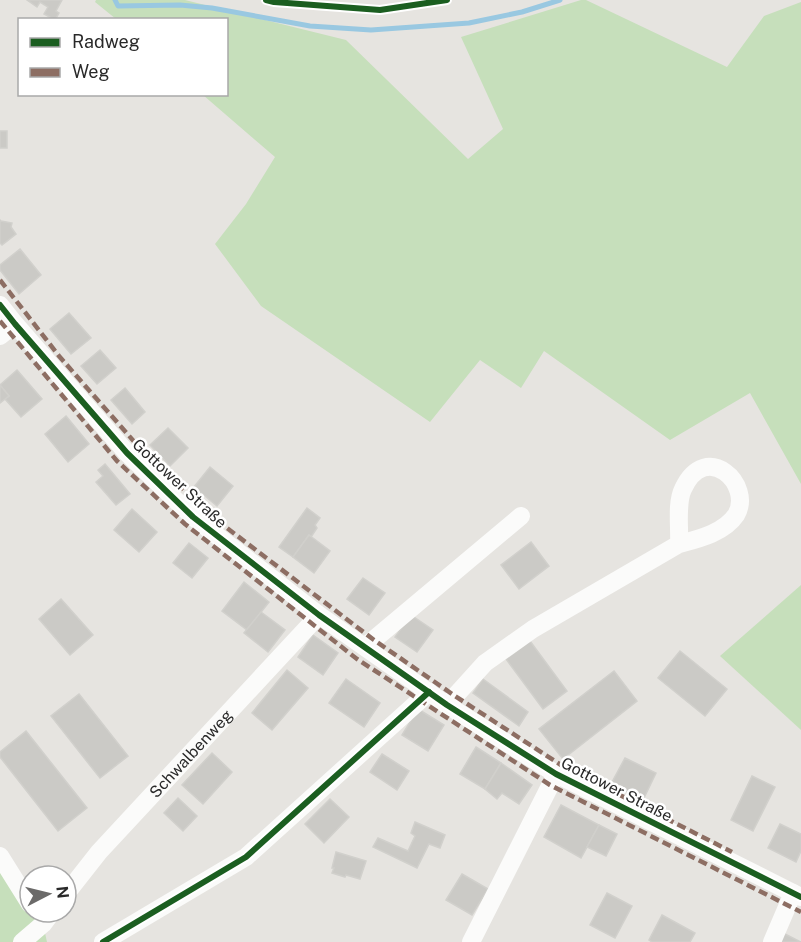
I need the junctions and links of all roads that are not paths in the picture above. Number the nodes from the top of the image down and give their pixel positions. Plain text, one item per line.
1 (0, 305) edge
2 (15, 324) junction
3 (0, 336) edge
4 (521, 516) dead end
5 (679, 544) dead end
6 (319, 615) junction
7 (365, 647) junction
8 (429, 692) junction
9 (447, 705) junction
10 (556, 774) junction
11 (0, 856) edge
12 (78, 879) edge
13 (18, 885) edge
14 (797, 895) edge
15 (43, 924) edge
16 (22, 942) edge
17 (103, 942) edge
18 (471, 942) edge
19 (772, 942) edge

1 - 2 street, Gottower Straße
2 - 3 street
2 - 6 street, Gottower Straße
4 - 7 street
5 - 9 street
6 - 7 street, Gottower Straße
6 - 12 street, Schwalbenweg
7 - 8 street, Gottower Straße
8 - 9 street, Gottower Straße
8 - 17 street
9 - 10 street, Gottower Straße
10 - 14 street, Gottower Straße
10 - 18 street, Gottower Straße
11 - 13 street
14 - 19 street
15 - 16 street

